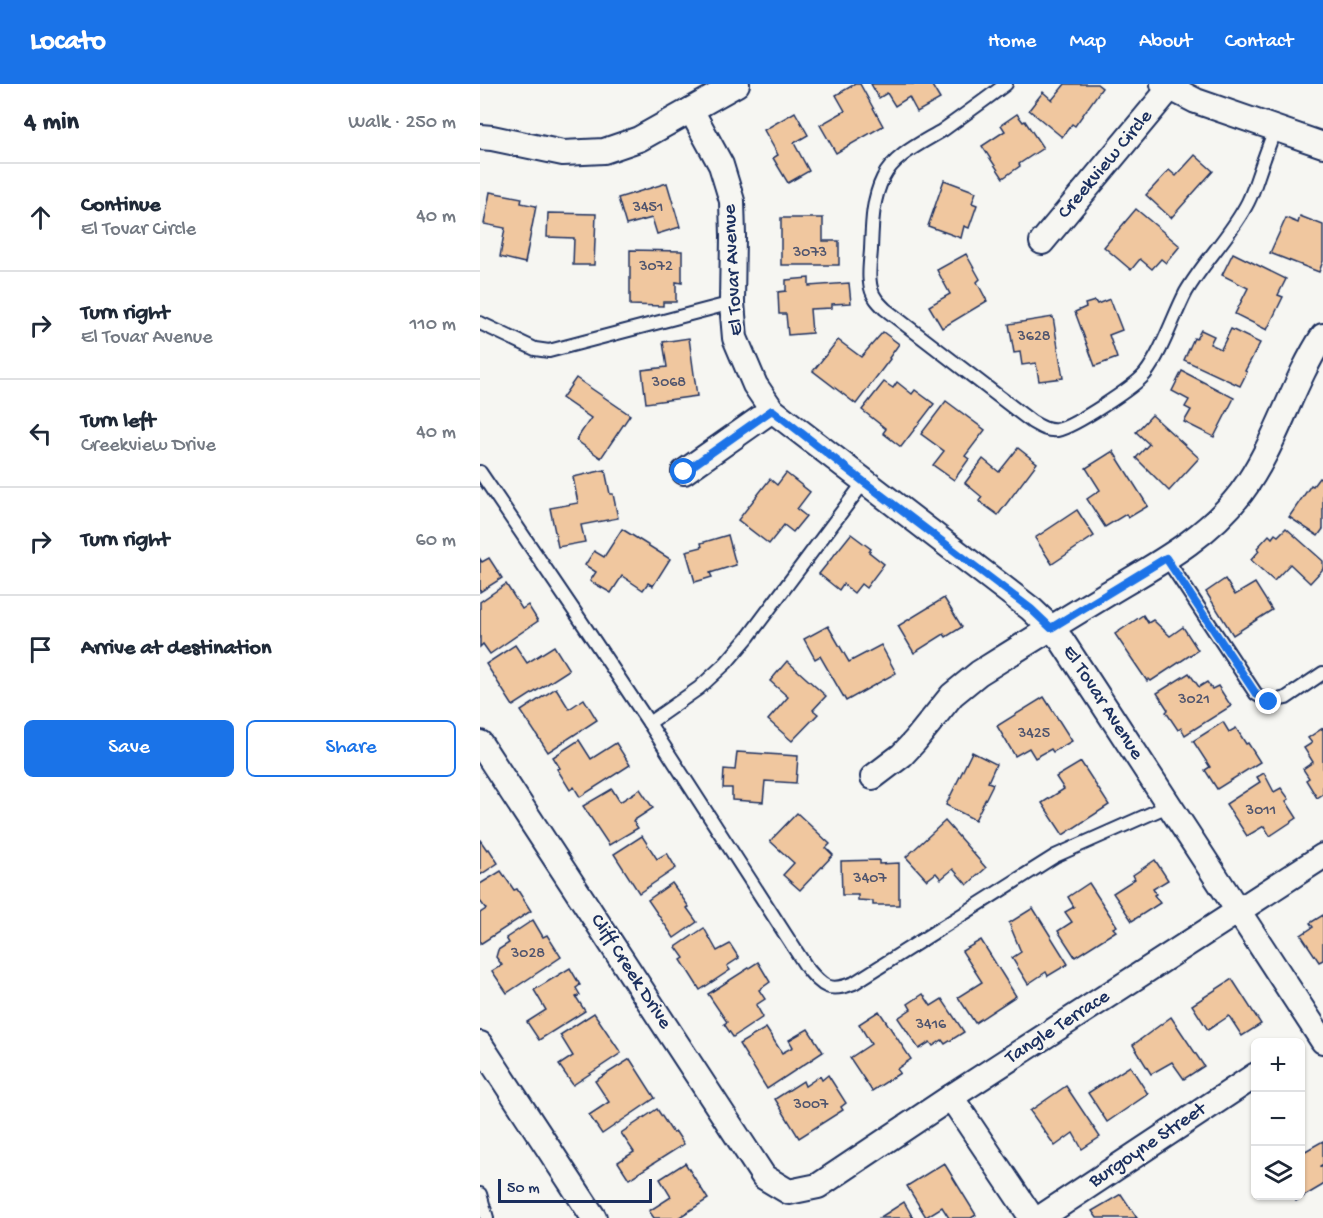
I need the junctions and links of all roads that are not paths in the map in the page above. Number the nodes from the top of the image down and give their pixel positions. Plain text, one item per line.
1 (736, 84) edge
2 (1006, 84) edge
3 (1166, 86) edge
4 (691, 110) junction
5 (1275, 129) junction
6 (480, 137) edge
7 (1323, 146) edge
8 (1042, 242) dead end
9 (732, 303) junction
10 (480, 323) edge
11 (1323, 336) edge
12 (772, 410) junction
13 (480, 472) edge
14 (684, 472) dead end
15 (864, 482) junction
16 (1166, 558) junction
17 (1051, 628) junction
18 (1323, 673) edge
19 (649, 723) junction
20 (480, 743) edge
21 (873, 777) dead end
22 (1170, 806) junction
23 (1323, 856) edge
24 (1238, 911) junction
25 (1316, 1037) edge
26 (480, 1044) edge
27 (1251, 1078) edge
28 (951, 1097) junction
29 (789, 1192) joint
30 (480, 1194) edge
31 (487, 1218) edge
32 (594, 1218) edge
33 (1032, 1218) edge
34 (1040, 1218) edge

1 - 4 street
2 - 5 lane
3 - 5 street
3 - 8 street, Creekview Circle
4 - 6 street
4 - 9 street, El Tovar Avenue
5 - 7 street
9 - 10 lane
9 - 12 street, El Tovar Avenue
11 - 16 street
12 - 14 street
12 - 15 street, El Tovar Avenue
13 - 19 lane
15 - 17 street, El Tovar Avenue
15 - 19 lane
16 - 17 street
16 - 18 lane
17 - 21 street
17 - 22 street, El Tovar Avenue
19 - 22 lane
20 - 29 street, Cliff Creek Drive
22 - 24 street, El Tovar Avenue
23 - 24 street, Tangle Terrace
24 - 25 street, El Tovar Avenue
24 - 28 street, Tangle Terrace
26 - 32 street
27 - 34 street, Burgoyne Street
28 - 29 street, Tangle Terrace
28 - 33 street
30 - 31 lane

